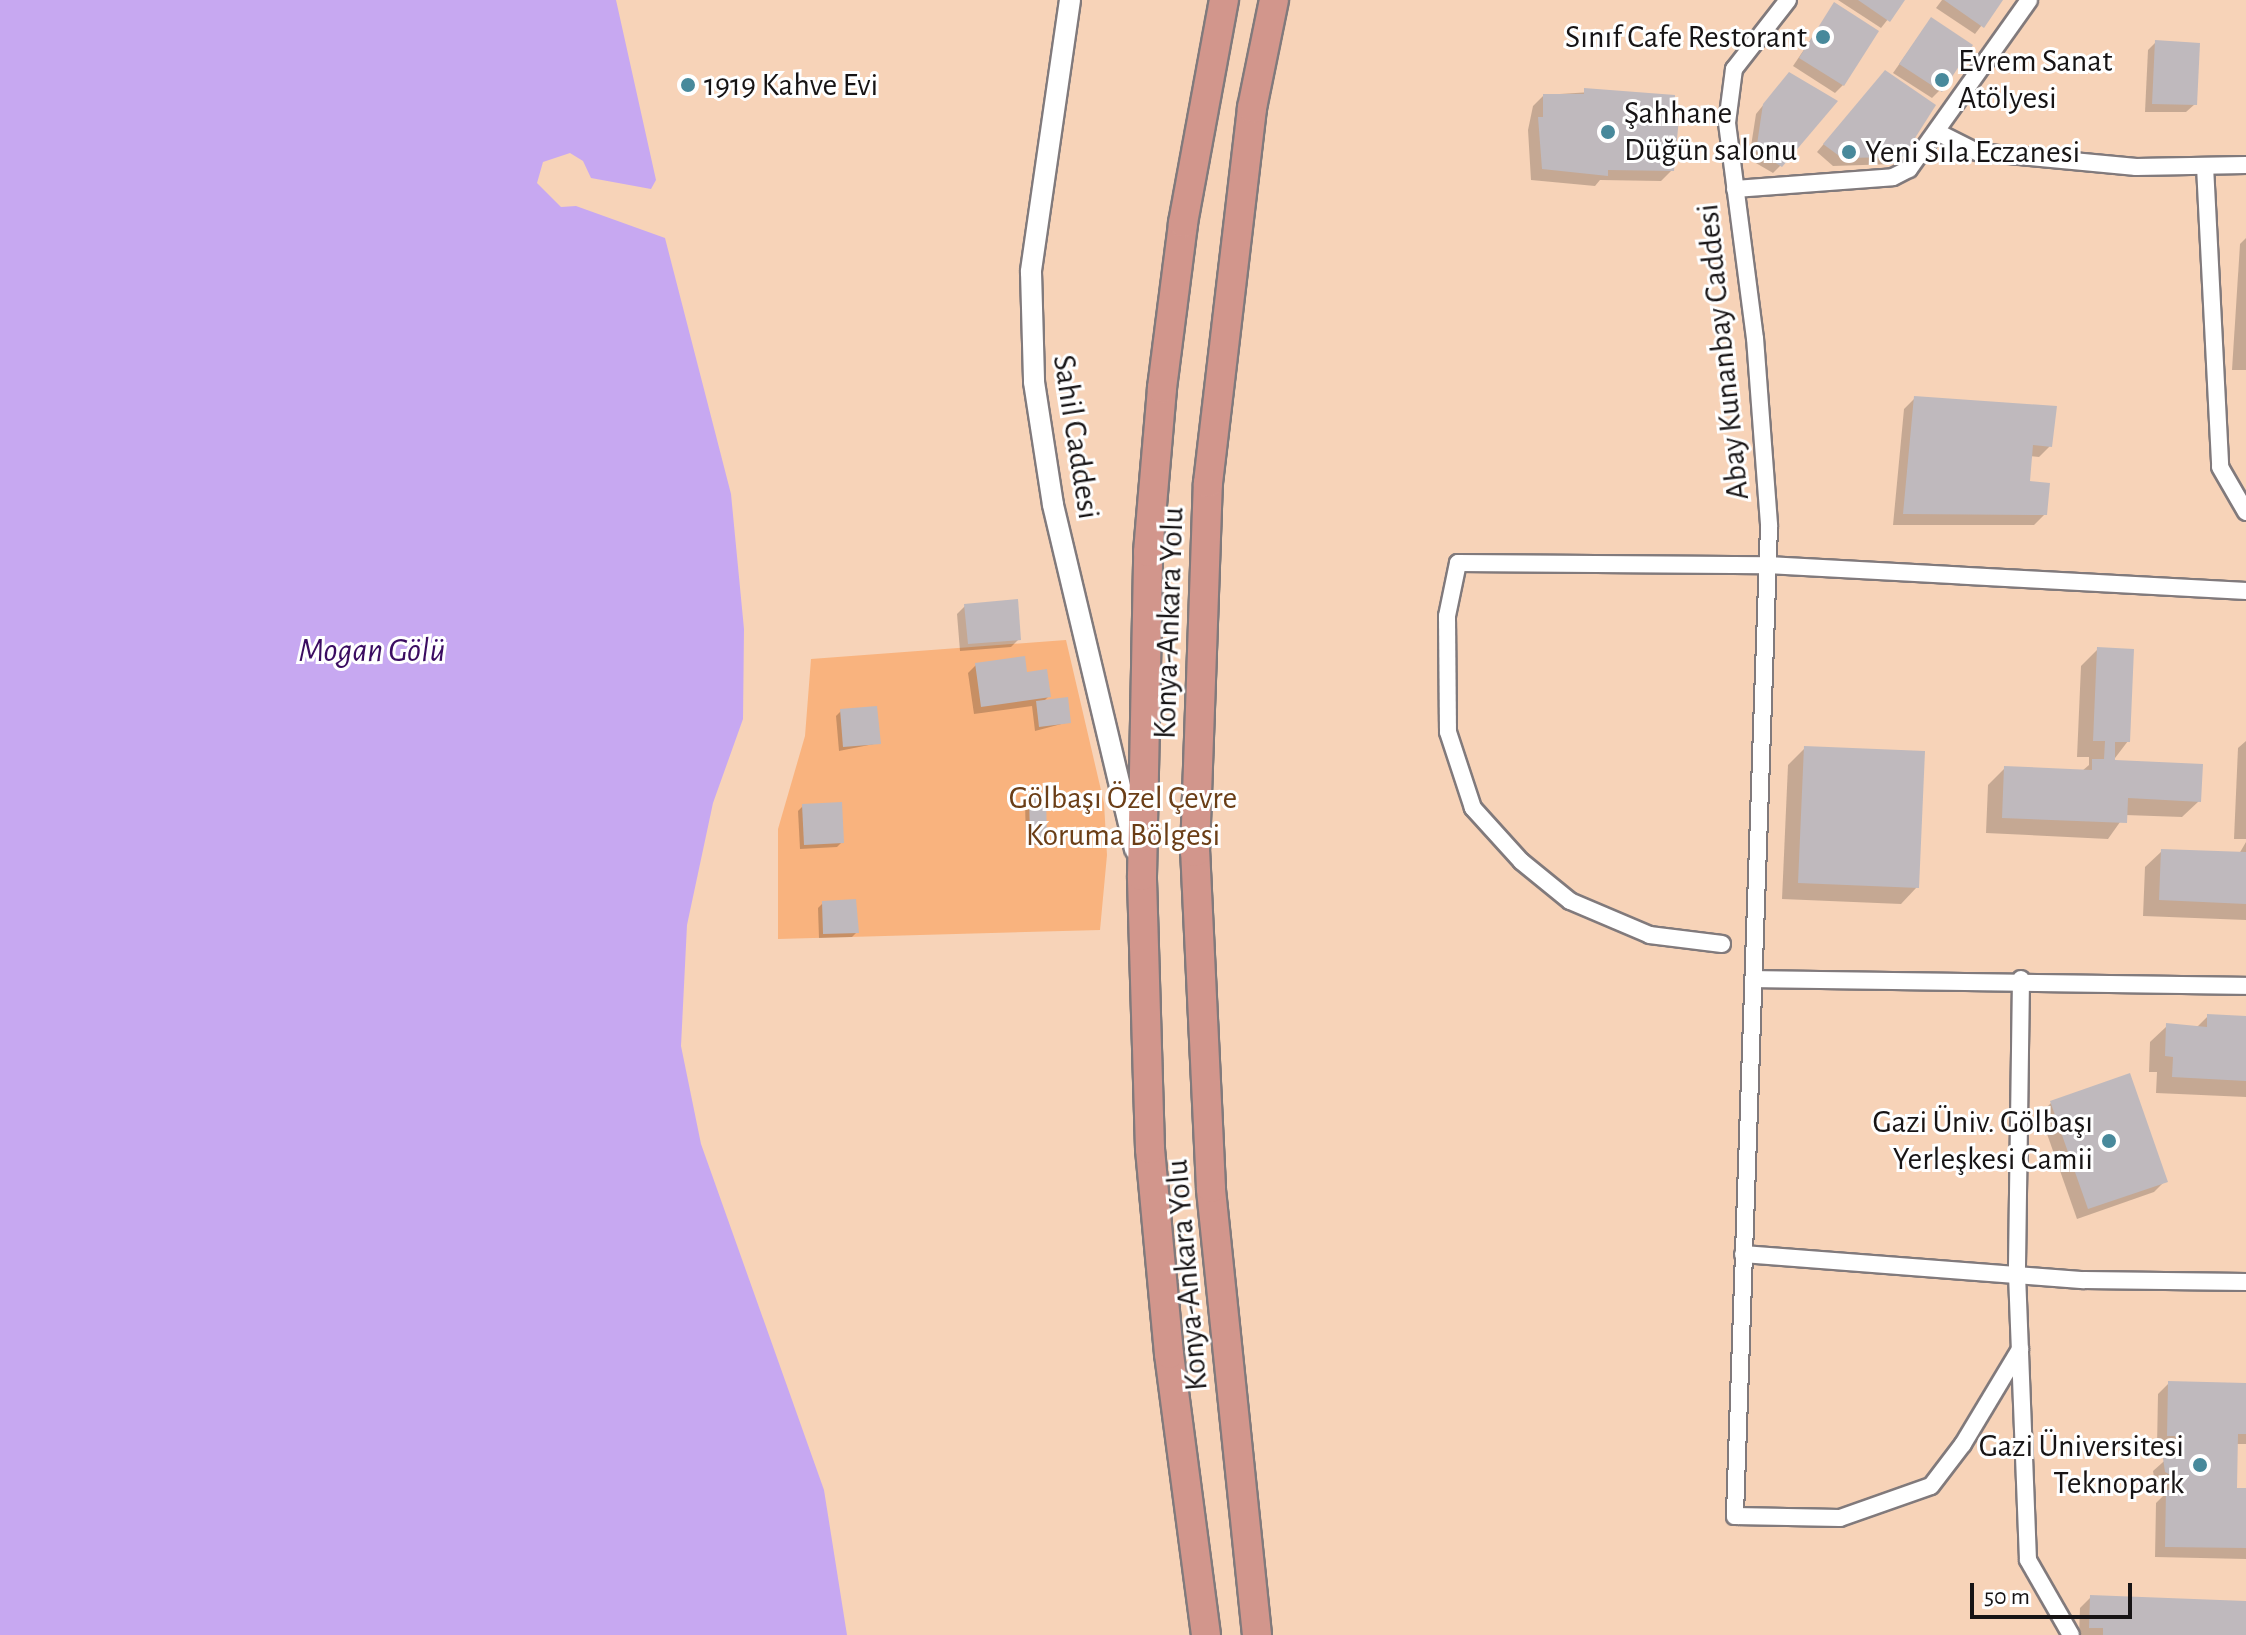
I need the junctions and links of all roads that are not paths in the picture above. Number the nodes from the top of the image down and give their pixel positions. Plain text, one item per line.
1 (1070, 0) edge
2 (1224, 0) edge
3 (1274, 0) edge
4 (1788, 0) edge
5 (2029, 0) edge
6 (1937, 132) junction
7 (2246, 165) edge
8 (2205, 166) junction
9 (1735, 189) junction
10 (2246, 512) edge
11 (1767, 565) junction
12 (2246, 591) edge
13 (1142, 876) junction
14 (1722, 944) dead end
15 (1756, 979) junction
16 (2021, 979) junction
17 (2246, 986) edge
18 (1743, 1254) junction
19 (2017, 1274) junction
20 (2246, 1282) edge
21 (2020, 1349) junction
22 (1206, 1635) edge
23 (1257, 1635) edge
24 (2071, 1635) edge

1 - 13 street, Sahil Caddesi
2 - 13 highway
3 - 23 highway, Konya-Ankara Yolu
4 - 9 street, Abay Kunanbay Caddesi
5 - 6 street
6 - 8 street
6 - 9 street
7 - 8 street
8 - 10 street
9 - 11 street, Abay Kunanbay Caddesi
11 - 12 street
11 - 14 street
11 - 15 street, Abay Kunanbay Caddesi
13 - 22 highway
15 - 16 street
15 - 18 street, Abay Kunanbay Caddesi
16 - 17 street
16 - 19 street
18 - 19 street
18 - 21 street, Abay Kunanbay Caddesi
19 - 20 street
19 - 21 street
21 - 24 street

